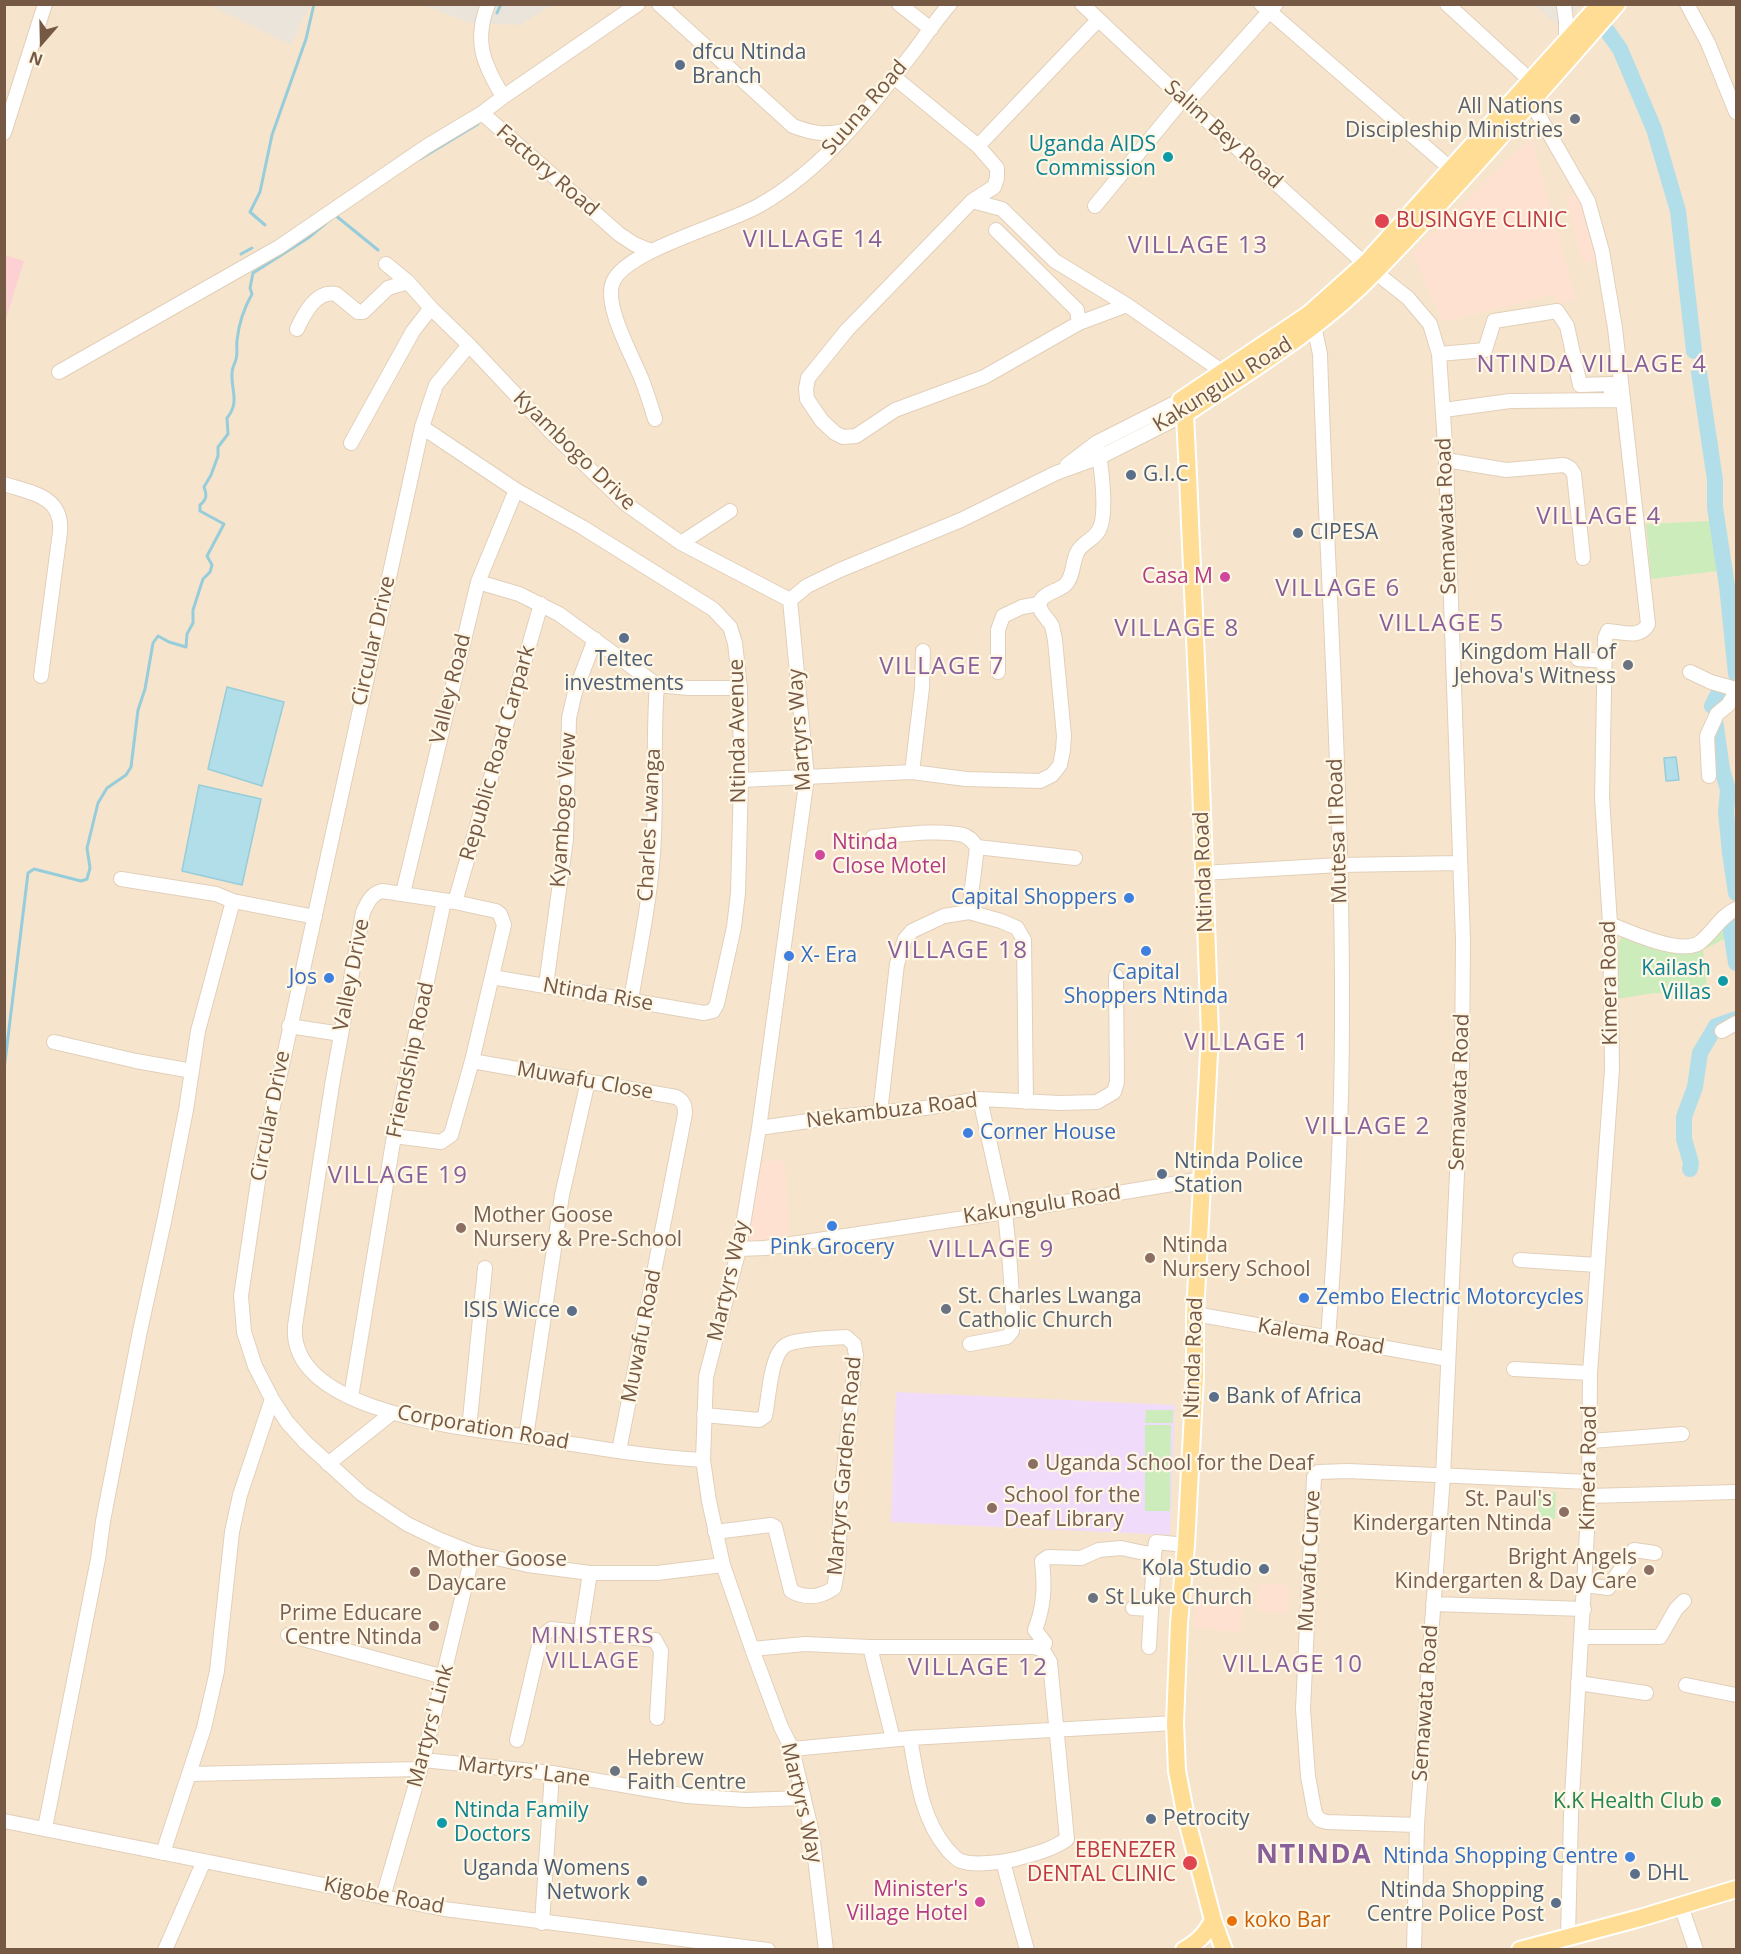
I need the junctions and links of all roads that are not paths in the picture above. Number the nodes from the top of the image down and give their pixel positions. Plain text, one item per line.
1 (45, 4) edge
2 (488, 4) edge
3 (638, 4) edge
4 (658, 4) edge
5 (899, 4) edge
6 (950, 4) edge
7 (1082, 4) edge
8 (1447, 4) edge
9 (1565, 4) edge
10 (1600, 4) edge
11 (1617, 4) edge
12 (1687, 4) edge
13 (1269, 7) edge
14 (1098, 20) junction
15 (931, 29) junction
16 (1566, 42) junction
17 (894, 77) junction
18 (1528, 90) junction
19 (503, 97) junction
20 (1185, 101) junction
21 (1737, 112) edge
22 (482, 113) junction
23 (852, 129) junction
24 (4, 133) edge
25 (978, 146) junction
26 (1451, 169) junction
27 (994, 187) junction
28 (972, 201) junction
29 (1095, 206) dead end
30 (1002, 209) junction
31 (996, 230) dead end
32 (651, 251) junction
33 (386, 264) dead end
34 (1370, 268) junction
35 (408, 282) junction
36 (1127, 305) junction
37 (431, 309) junction
38 (1311, 320) junction
39 (1079, 323) junction
40 (297, 329) dead end
41 (469, 345) junction
42 (1439, 354) junction
43 (59, 372) dead end
44 (1228, 377) junction
45 (1618, 400) junction
46 (1183, 407) junction
47 (1444, 410) junction
48 (655, 419) dead end
49 (422, 428) junction
50 (351, 443) dead end
51 (1096, 443) junction
52 (1100, 457) junction
53 (1446, 460) junction
54 (1056, 473) junction
55 (4, 484) edge
56 (516, 490) junction
57 (730, 511) dead end
58 (681, 543) junction
59 (1583, 558) dead end
60 (478, 582) junction
61 (790, 600) junction
62 (541, 604) junction
63 (1039, 604) junction
64 (595, 639) junction
65 (923, 651) dead end
66 (1578, 659) dead end
67 (1605, 661) junction
68 (998, 672) dead end
69 (1690, 672) dead end
70 (41, 676) dead end
71 (657, 685) junction
72 (740, 688) junction
73 (1735, 689) edge
74 (912, 772) junction
75 (1709, 776) dead end
76 (807, 777) junction
77 (741, 780) junction
78 (873, 837) dead end
79 (977, 847) junction
80 (1075, 858) dead end
81 (1460, 862) junction
82 (1339, 865) junction
83 (1203, 873) junction
84 (121, 879) dead end
85 (403, 894) junction
86 (233, 901) junction
87 (450, 901) junction
88 (1737, 909) edge
89 (969, 912) junction
90 (315, 916) junction
91 (1610, 924) junction
92 (1116, 976) dead end
93 (492, 977) junction
94 (546, 985) junction
95 (631, 1000) junction
96 (704, 1013) joint
97 (1737, 1023) edge
98 (290, 1026) junction
99 (1722, 1031) dead end
100 (341, 1034) junction
101 (54, 1042) dead end
102 (472, 1061) junction
103 (192, 1071) junction
104 (588, 1081) junction
105 (980, 1100) junction
106 (1026, 1102) junction
107 (880, 1113) junction
108 (685, 1114) joint
109 (759, 1128) junction
110 (394, 1136) junction
111 (1202, 1179) junction
112 (1005, 1212) junction
113 (739, 1249) junction
114 (1520, 1260) dead end
115 (1597, 1265) junction
116 (485, 1268) dead end
117 (1195, 1314) junction
118 (294, 1337) joint
119 (1328, 1338) junction
120 (970, 1344) dead end
121 (1448, 1359) junction
122 (1514, 1369) dead end
123 (1590, 1373) junction
124 (351, 1397) junction
125 (272, 1399) junction
126 (392, 1413) junction
127 (704, 1415) junction
128 (469, 1429) junction
129 (1682, 1434) dead end
130 (526, 1437) junction
131 (1591, 1441) junction
132 (619, 1451) junction
133 (703, 1460) junction
134 (328, 1464) junction
135 (1443, 1476) junction
136 (1589, 1489) junction
137 (1737, 1492) edge
138 (715, 1532) junction
139 (1186, 1545) junction
140 (473, 1553) junction
141 (1655, 1553) dead end
142 (1154, 1555) junction
143 (723, 1565) junction
144 (590, 1574) junction
145 (1585, 1585) junction
146 (1684, 1601) dead end
147 (1433, 1604) junction
148 (1133, 1608) dead end
149 (1151, 1609) junction
150 (1584, 1609) junction
151 (581, 1631) junction
152 (288, 1635) dead end
153 (1582, 1637) junction
154 (870, 1647) junction
155 (1149, 1647) dead end
156 (752, 1649) junction
157 (1042, 1649) junction
158 (444, 1677) junction
159 (1578, 1683) junction
160 (1686, 1685) dead end
161 (1646, 1693) dead end
162 (1737, 1695) edge
163 (657, 1718) dead end
164 (1175, 1723) junction
165 (1056, 1729) junction
166 (910, 1738) junction
167 (893, 1739) junction
168 (517, 1740) dead end
169 (792, 1749) junction
170 (421, 1765) junction
171 (552, 1773) junction
172 (189, 1774) junction
173 (804, 1798) junction
174 (4, 1821) edge
175 (1417, 1825) junction
176 (45, 1828) junction
177 (163, 1853) junction
178 (204, 1861) junction
179 (1003, 1862) junction
180 (1737, 1890) edge
181 (383, 1896) junction
182 (1681, 1906) junction
183 (1213, 1920) junction
184 (542, 1923) junction
185 (1568, 1937) junction
186 (695, 1946) edge
187 (165, 1950) edge
188 (768, 1950) edge
189 (826, 1950) edge
190 (1027, 1950) edge
191 (1184, 1950) edge
192 (1224, 1950) edge
193 (1414, 1950) edge
194 (1520, 1950) edge
195 (1695, 1950) edge

1 - 24 street
2 - 19 street
3 - 19 street, Factory Road
4 - 23 street
5 - 15 street
6 - 15 street, Suuna Road
7 - 14 street, Salim Bey Road
8 - 18 street, Kimera Road
9 - 16 street
10 - 16 main road
11 - 18 main road
12 - 21 street
13 - 20 street
13 - 26 street
14 - 20 street, Salim Bey Road
14 - 25 street
15 - 17 street, Suuna Road
16 - 18 main road
17 - 23 street, Suuna Road
17 - 25 street
18 - 26 main road
18 - 34 main road
18 - 45 street, Kimera Road
19 - 22 street, Factory Road
20 - 29 street
20 - 34 street, Salim Bey Road
22 - 32 street, Factory Road
22 - 43 street
23 - 32 street, Suuna Road
25 - 27 street
26 - 34 main road
27 - 28 street
27 - 30 street
28 - 30 street
28 - 39 street
30 - 36 street
31 - 39 street
32 - 48 street, Suuna Road
33 - 35 street, Kyambogo Drive
34 - 38 main road
34 - 42 street, Semawata Road
35 - 37 street, Kyambogo Drive
35 - 40 street
36 - 39 street
36 - 44 street
37 - 41 street, Kyambogo Drive
37 - 50 street
38 - 44 main road, Kakungulu Road
38 - 82 street, Mutesa II Road
41 - 49 street, Circular Drive
41 - 58 street, Kyambogo Drive
42 - 45 street
42 - 47 street, Semawata Road
44 - 46 main road, Kakungulu Road
45 - 47 street
45 - 67 street, Kimera Road
46 - 51 street, Kakungulu Road
46 - 52 street, Kakungulu Road
46 - 83 main road, Ntinda Road
47 - 53 street, Semawata Road
49 - 56 street, Ntinda Avenue
49 - 90 street, Circular Drive
51 - 52 street
51 - 54 street, Kakungulu Road
52 - 54 street, Kakungulu Road
52 - 63 street
53 - 59 street
53 - 81 street, Semawata Road
54 - 61 street, Kakungulu Road
55 - 70 street
56 - 60 street, Valley Road
56 - 72 street, Ntinda Avenue
57 - 58 street
58 - 61 street, Kyambogo Drive
60 - 62 street
60 - 85 street, Valley Road
61 - 76 street, Martyrs Way
62 - 64 street
62 - 87 street, Republic Road Carpark
63 - 68 street
63 - 74 street
64 - 71 street
64 - 94 street, Kyambogo View
65 - 74 street
66 - 67 street
67 - 91 street, Kimera Road
69 - 73 street
71 - 72 street
71 - 95 street, Charles Lwanga
72 - 77 street, Ntinda Avenue
73 - 75 street
74 - 76 street
76 - 77 street
76 - 109 street, Martyrs Way
77 - 96 street, Ntinda Avenue
78 - 79 street
79 - 80 street
79 - 89 street
81 - 82 street
81 - 121 street, Semawata Road
82 - 83 street
82 - 119 street, Mutesa II Road
83 - 111 main road, Ntinda Road
84 - 86 street
85 - 87 street, Valley Drive
85 - 100 street, Valley Drive
86 - 90 street
86 - 103 street
87 - 93 street, Valley Drive
87 - 110 street, Friendship Road
88 - 91 street
89 - 106 street
89 - 107 street
90 - 98 street, Circular Drive
91 - 115 street, Kimera Road
92 - 106 street, Nekambuza Road
93 - 94 street, Ntinda Rise
93 - 102 street, Valley Drive
94 - 95 street, Ntinda Rise
95 - 96 street, Ntinda Rise
97 - 99 street
98 - 100 street
98 - 125 street, Circular Drive
100 - 118 street, Valley Drive
101 - 103 street
102 - 104 street, Muwafu Close
102 - 110 street, Valley Drive
103 - 176 street
104 - 108 street, Muwafu Close
104 - 130 street
105 - 106 street, Nekambuza Road
105 - 107 street, Nekambuza Road
105 - 112 street
107 - 109 street, Nekambuza Road
108 - 132 street, Muwafu Road
109 - 113 street, Martyrs Way
110 - 124 street, Friendship Road
111 - 112 street, Kakungulu Road
111 - 117 main road, Ntinda Road
112 - 113 street, Kakungulu Road
112 - 120 street
113 - 127 street, Martyrs Way
114 - 115 street
115 - 123 street, Kimera Road
116 - 128 street
117 - 119 street, Kalema Road
117 - 139 main road, Ntinda Road
118 - 124 street, Corporation Road
119 - 121 street, Kalema Road
121 - 135 street, Semawata Road
122 - 123 street
123 - 131 street, Kimera Road
124 - 126 street, Corporation Road
125 - 134 street, Circular Drive
125 - 172 street
126 - 128 street, Corporation Road
126 - 134 street
127 - 133 street, Martyrs Way
127 - 138 street, Martyrs Gardens Road
128 - 130 street, Corporation Road
129 - 131 street
130 - 132 street, Corporation Road
131 - 136 street, Kimera Road
132 - 133 street, Corporation Road
133 - 138 street, Martyrs Way
134 - 140 street, Circular Drive
135 - 136 street
135 - 147 street, Semawata Road
135 - 175 street, Muwafu Curve
136 - 137 street
136 - 145 street, Kimera Road
138 - 143 street, Martyrs Way
139 - 142 street
139 - 164 main road, Ntinda Road
140 - 144 street, Circular Drive
140 - 158 street, Martyrs' Link
141 - 145 street
142 - 149 street
142 - 157 street
143 - 144 street, Circular Drive
143 - 156 street, Martyrs Way
144 - 151 street
145 - 150 street, Kimera Road
146 - 153 street
147 - 150 street
147 - 175 street, Semawata Road
148 - 149 street
149 - 155 street
150 - 153 street, Kimera Road
151 - 163 street
151 - 168 street
152 - 158 street
153 - 159 street, Kimera Road
154 - 156 street
154 - 157 street
154 - 167 street
156 - 169 street, Martyrs Way
157 - 165 street
158 - 170 street, Martyrs' Link
159 - 161 street
159 - 185 street, Kimera Road
160 - 162 street
164 - 165 street
164 - 183 main road, Ntinda Road
165 - 166 street
165 - 179 street
166 - 167 street
166 - 179 street
167 - 169 street
169 - 173 street, Martyrs Way
170 - 171 street, Martyrs' Lane
170 - 172 street, Martyrs' Lane
170 - 181 street, Martyrs' Link
171 - 173 street, Martyrs' Lane
171 - 184 street
172 - 177 street
173 - 189 street, Martyrs Way
174 - 176 street, Kigobe Road
175 - 193 street, Semawata Road
176 - 177 street, Kigobe Road
177 - 178 street, Kigobe Road
178 - 181 street, Kigobe Road
178 - 187 street
179 - 190 street
180 - 182 main road
181 - 184 street, Kigobe Road
182 - 185 main road
182 - 195 street
183 - 191 main road
183 - 192 main road, Ntinda Road
184 - 186 street, Kigobe Road
185 - 194 main road
186 - 188 street, Kigobe Road

